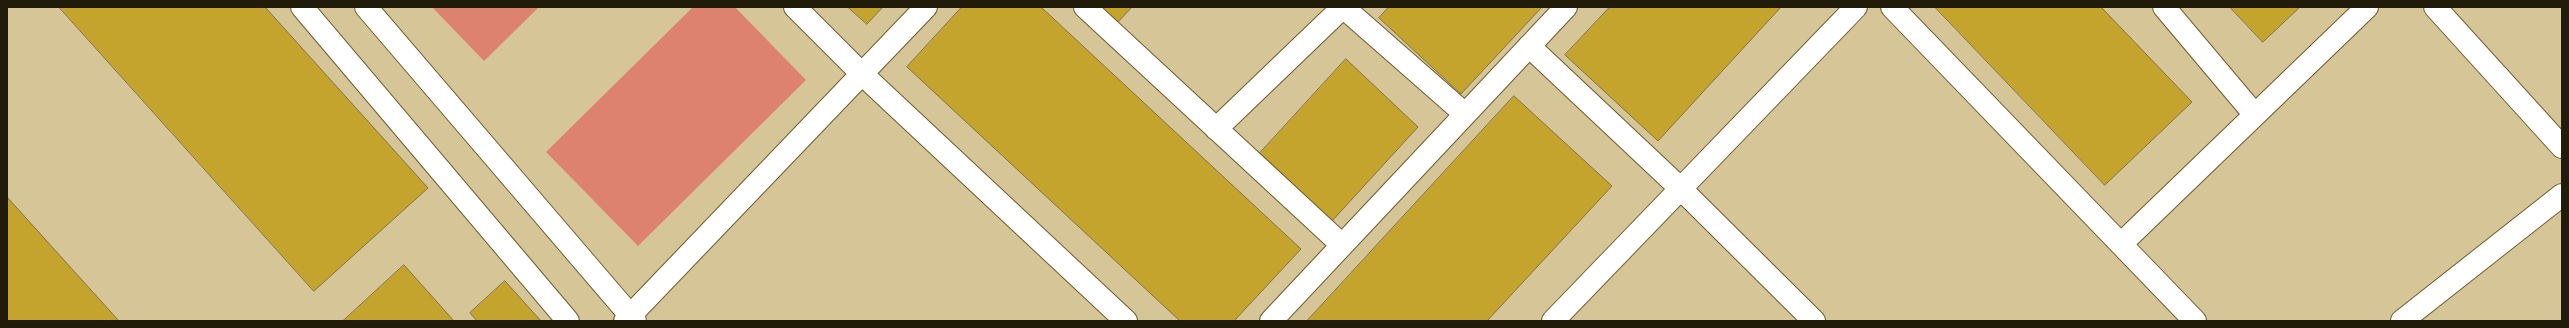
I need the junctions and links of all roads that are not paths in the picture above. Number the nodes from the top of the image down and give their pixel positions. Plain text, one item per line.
1 (302, 7) edge
2 (366, 7) edge
3 (795, 7) edge
4 (926, 7) edge
5 (1086, 7) edge
6 (1343, 7) edge
7 (1566, 7) edge
8 (1856, 7) edge
9 (1892, 7) edge
10 (2164, 7) edge
11 (2367, 7) edge
12 (2435, 7) edge
13 (1529, 46) junction
14 (862, 74) junction
15 (1465, 114) junction
16 (2255, 115) junction
17 (1216, 129) junction
18 (2562, 147) edge
19 (1681, 189) junction
20 (2562, 195) edge
21 (2121, 244) junction
22 (1342, 246) junction
23 (630, 319) edge
24 (568, 321) edge
25 (1126, 321) edge
26 (1271, 321) edge
27 (1553, 321) edge
28 (1814, 321) edge
29 (2195, 321) edge
30 (2402, 321) edge

1 - 24 street
2 - 23 street
3 - 14 street
4 - 14 street
5 - 17 street
6 - 15 street
6 - 17 street
7 - 13 street
8 - 19 street
9 - 21 street
10 - 16 street
11 - 16 street
12 - 18 street
13 - 15 street
13 - 19 street
14 - 23 street
14 - 25 street
15 - 22 street
16 - 21 street
17 - 22 street
19 - 27 street
19 - 28 street
20 - 30 street
21 - 29 street
22 - 26 street

